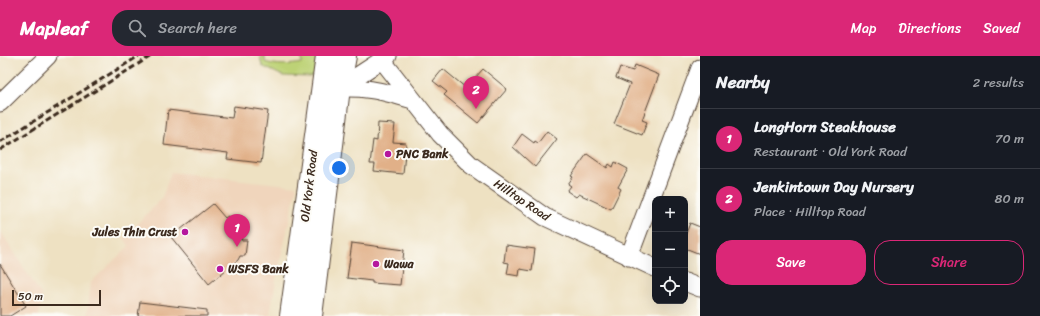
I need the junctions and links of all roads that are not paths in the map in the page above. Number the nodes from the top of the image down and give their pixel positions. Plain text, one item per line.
1 (48, 56) edge
2 (328, 56) edge
3 (345, 56) edge
4 (385, 58) edge
5 (700, 68) edge
6 (330, 89) junction
7 (413, 100) junction
8 (0, 102) edge
9 (629, 257) junction
10 (652, 267) edge
11 (688, 283) edge
12 (700, 288) edge
13 (291, 316) edge
14 (311, 316) edge

1 - 8 street
2 - 6 highway, Old York Road
3 - 6 highway, Old York Road
4 - 6 street
4 - 7 street, Hilltop Road
5 - 9 street
6 - 7 street
6 - 13 highway, Old York Road
6 - 14 highway, Old York Road
7 - 9 street, Hilltop Road
9 - 10 street, Hilltop Road
11 - 12 street

